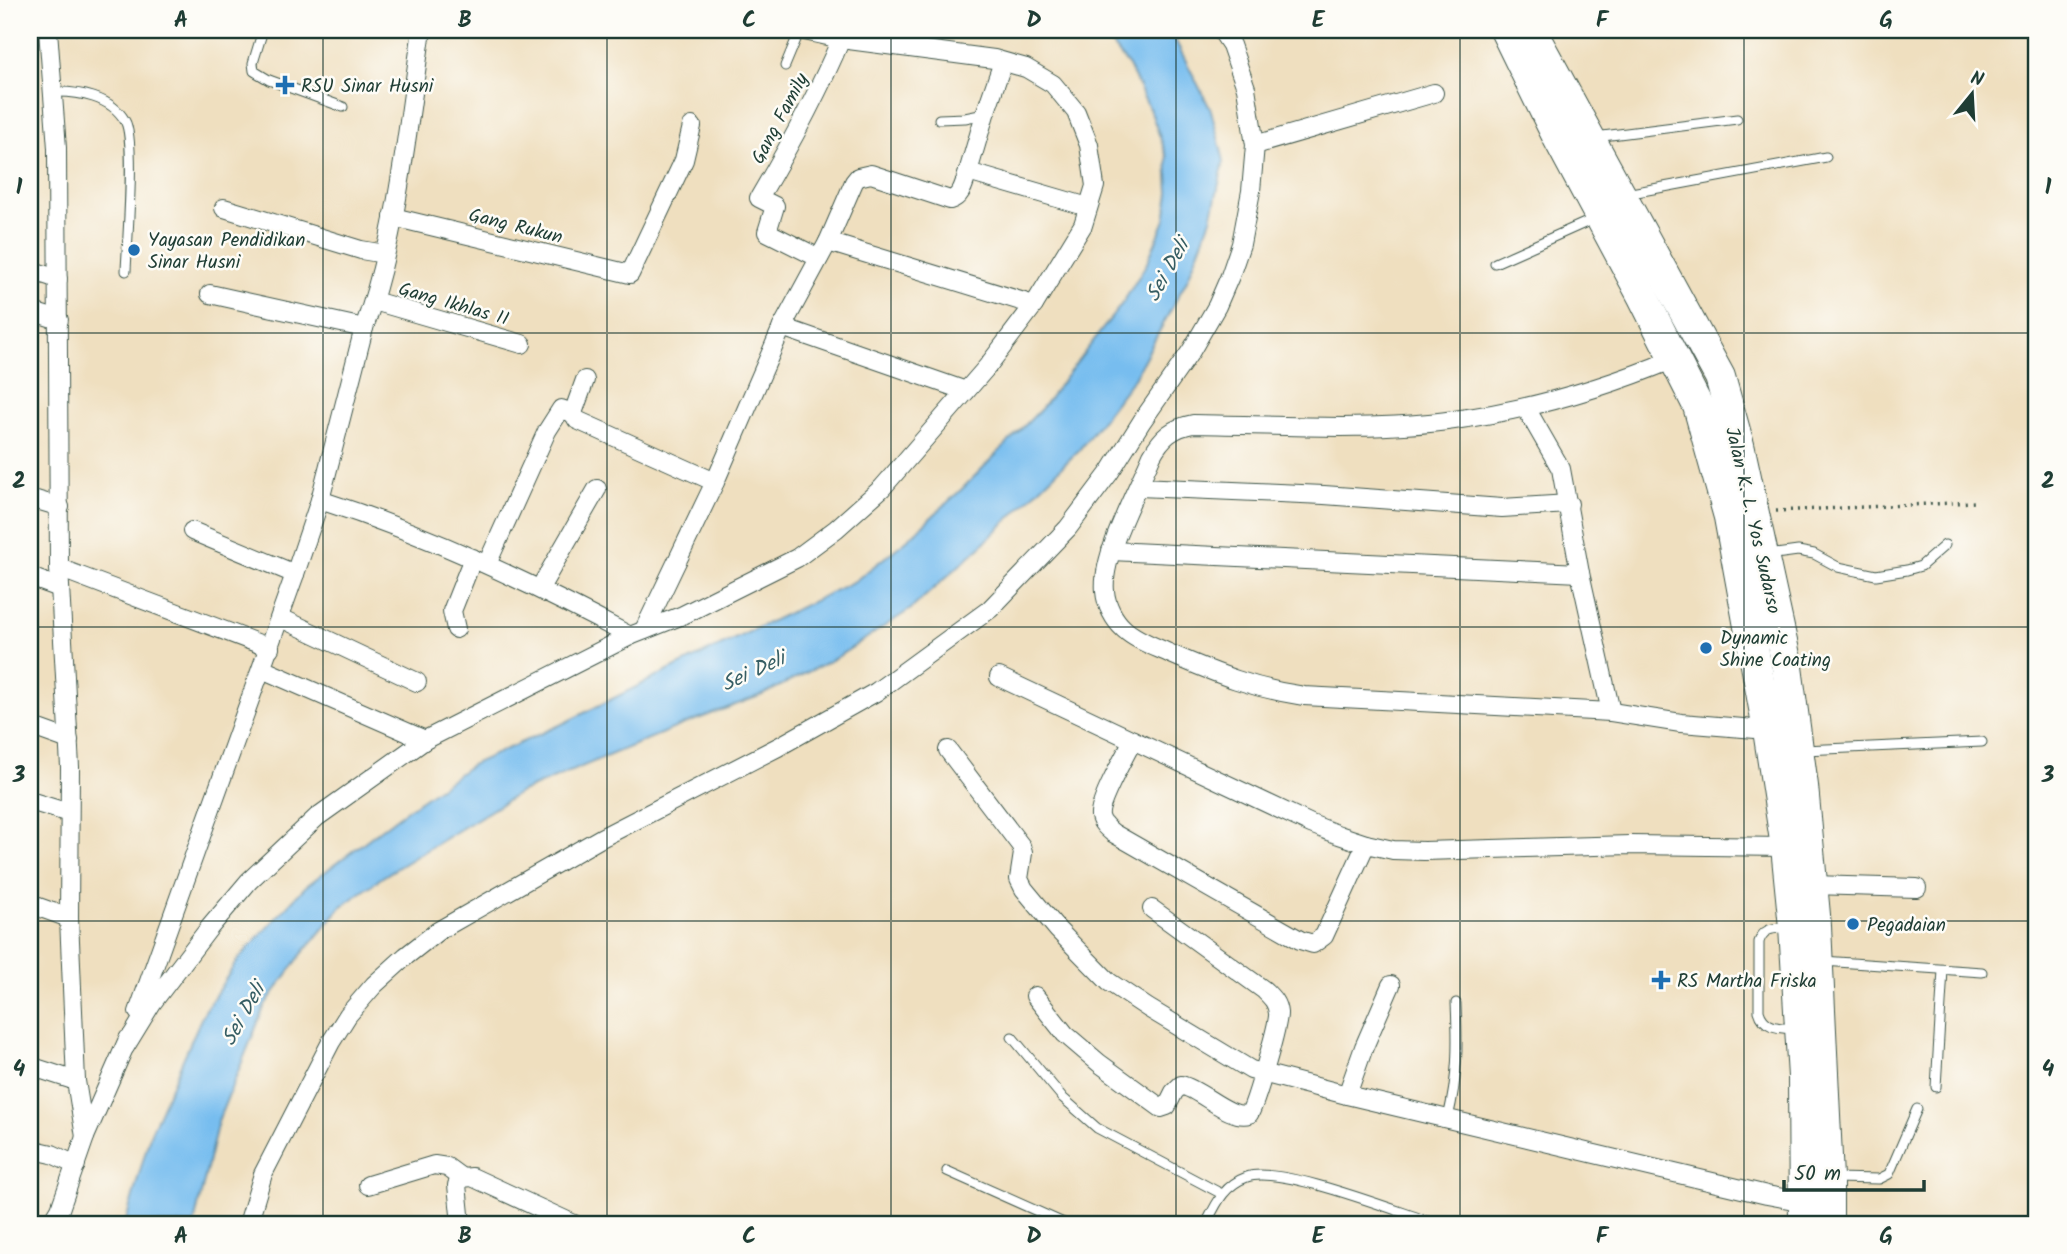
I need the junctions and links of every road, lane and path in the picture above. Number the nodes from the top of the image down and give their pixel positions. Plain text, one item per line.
1 (48, 30) edge
2 (263, 30) edge
3 (422, 30) edge
4 (800, 30) edge
5 (1220, 30) edge
6 (1505, 30) edge
7 (1531, 30) edge
8 (841, 39) junction
9 (1003, 62) junction
10 (785, 66) dead end
11 (53, 92) junction
12 (1434, 93) dead end
13 (343, 107) dead end
14 (985, 114) junction
15 (939, 119) dead end
16 (1737, 119) dead end
17 (692, 126) dead end
18 (1590, 138) junction
19 (1255, 145) junction
20 (1825, 157) dead end
21 (968, 172) junction
22 (1621, 195) junction
23 (1088, 207) junction
24 (224, 208) dead end
25 (1600, 216) junction
26 (393, 217) junction
27 (828, 242) junction
28 (384, 254) junction
29 (819, 258) junction
30 (1495, 262) dead end
31 (30, 270) edge
32 (126, 271) dead end
33 (58, 279) junction
34 (209, 294) dead end
35 (374, 301) junction
36 (1034, 305) junction
37 (30, 311) edge
38 (59, 320) junction
39 (782, 327) junction
40 (364, 328) junction
41 (522, 344) dead end
42 (1674, 359) junction
43 (585, 380) dead end
44 (966, 391) junction
45 (1526, 408) junction
46 (573, 413) junction
47 (715, 482) junction
48 (1139, 486) junction
49 (597, 489) dead end
50 (30, 498) edge
51 (320, 500) junction
52 (1975, 502) dead end
53 (1569, 504) junction
54 (60, 507) junction
55 (1769, 512) dead end
56 (192, 531) dead end
57 (1945, 545) dead end
58 (1111, 551) junction
59 (1762, 556) junction
60 (480, 561) junction
61 (59, 568) junction
62 (1580, 573) junction
63 (295, 574) junction
64 (30, 577) edge
65 (60, 588) junction
66 (540, 588) junction
67 (281, 618) junction
68 (456, 629) dead end
69 (637, 633) junction
70 (270, 648) junction
71 (262, 669) junction
72 (999, 677) dead end
73 (418, 682) dead end
74 (1611, 712) junction
75 (30, 726) edge
76 (1768, 730) junction
77 (69, 740) junction
78 (425, 740) junction
79 (1133, 740) junction
80 (1982, 742) dead end
81 (948, 750) dead end
82 (1798, 750) junction
83 (30, 801) edge
84 (69, 813) junction
85 (1366, 844) junction
86 (1786, 847) junction
87 (1812, 885) junction
88 (1917, 888) dead end
89 (30, 904) edge
90 (1152, 909) dead end
91 (69, 918) junction
92 (1805, 927) junction
93 (1818, 961) junction
94 (1943, 970) junction
95 (1982, 972) dead end
96 (1391, 985) dead end
97 (1035, 996) dead end
98 (1456, 1003) dead end
99 (1810, 1030) junction
100 (1012, 1037) dead end
101 (125, 1047) junction
102 (30, 1066) edge
103 (1262, 1073) junction
104 (76, 1081) junction
105 (1936, 1087) dead end
106 (1347, 1096) junction
107 (1917, 1109) dead end
108 (1448, 1118) junction
109 (85, 1137) junction
110 (30, 1149) edge
111 (76, 1165) junction
112 (947, 1171) dead end
113 (465, 1178) junction
114 (1828, 1178) junction
115 (368, 1185) dead end
116 (1222, 1194) junction
117 (1804, 1213) edge
118 (57, 1219) edge
119 (248, 1224) edge
120 (461, 1224) edge
121 (574, 1224) edge
122 (1066, 1224) edge
123 (1206, 1224) edge
124 (1437, 1224) edge
125 (1828, 1224) edge

1 - 11 street
2 - 13 lane
3 - 26 street
4 - 8 street
4 - 10 lane
5 - 19 street
6 - 25 highway, Jalan K. L. Yos Sudarso
7 - 18 highway, Jalan K. L. Yos Sudarso
8 - 9 street
8 - 29 street, Gang Family
9 - 14 street
9 - 23 street
11 - 32 lane
11 - 33 street
12 - 19 street
14 - 15 lane
14 - 21 street
16 - 18 lane
17 - 26 street, Gang Rukun
18 - 22 highway, Jalan K. L. Yos Sudarso
19 - 119 street
20 - 22 lane
21 - 23 street
21 - 27 street
22 - 59 highway, Jalan K. L. Yos Sudarso
23 - 36 street
24 - 28 street
25 - 30 lane
25 - 42 highway, Jalan K. L. Yos Sudarso
26 - 28 street
27 - 29 street
27 - 36 street
28 - 35 street
29 - 39 street
31 - 33 street
33 - 38 street
34 - 40 street
35 - 40 street
35 - 41 street, Gang Ikhlas II
36 - 44 street
37 - 38 street
38 - 54 street
39 - 44 street
39 - 47 street
40 - 51 street
42 - 45 street
42 - 76 highway, Jalan K. L. Yos Sudarso
43 - 46 street
44 - 69 street
45 - 48 street
45 - 53 street
46 - 47 street
46 - 60 street
47 - 69 street
48 - 53 street
48 - 58 street
49 - 66 street
50 - 54 street
51 - 60 street
51 - 63 street
52 - 55 path
53 - 62 street
54 - 61 street
56 - 63 street
57 - 59 lane
58 - 62 street
58 - 74 street
59 - 82 highway, Jalan K. L. Yos Sudarso
60 - 66 street
60 - 68 street
61 - 65 street
61 - 70 street
62 - 74 street
63 - 67 street
64 - 65 street
65 - 77 street
66 - 69 street
67 - 70 street
67 - 73 street
69 - 78 street
70 - 71 street
71 - 78 street
71 - 101 street
72 - 79 street
74 - 76 street
75 - 77 street
76 - 86 highway, Jalan K. L. Yos Sudarso
77 - 84 street
78 - 101 street
79 - 85 street
79 - 85 street
80 - 82 lane
81 - 103 street
82 - 87 highway, Jalan K. L. Yos Sudarso
83 - 84 street
84 - 91 street
85 - 86 street
86 - 92 highway, Jalan K. L. Yos Sudarso
87 - 88 street
87 - 92 highway, Jalan K. L. Yos Sudarso
89 - 91 street
90 - 103 street
91 - 104 street
92 - 93 highway, Jalan K. L. Yos Sudarso
92 - 99 highway, Jalan K. L. Yos Sudarso
92 - 99 lane
93 - 94 lane
93 - 99 highway, Jalan K. L. Yos Sudarso
94 - 95 lane
94 - 105 lane
96 - 106 street
97 - 103 street
98 - 108 lane
99 - 114 highway, Jalan K. L. Yos Sudarso
99 - 117 highway, Jalan K. L. Yos Sudarso
100 - 116 lane
101 - 109 street
102 - 104 street
103 - 106 street
104 - 109 street
106 - 108 street
107 - 114 lane
108 - 117 street
109 - 111 street
110 - 111 street
111 - 118 street
112 - 122 lane
113 - 115 street
113 - 120 street
113 - 121 street
114 - 125 highway, Jalan K. L. Yos Sudarso
116 - 123 lane
116 - 124 lane

